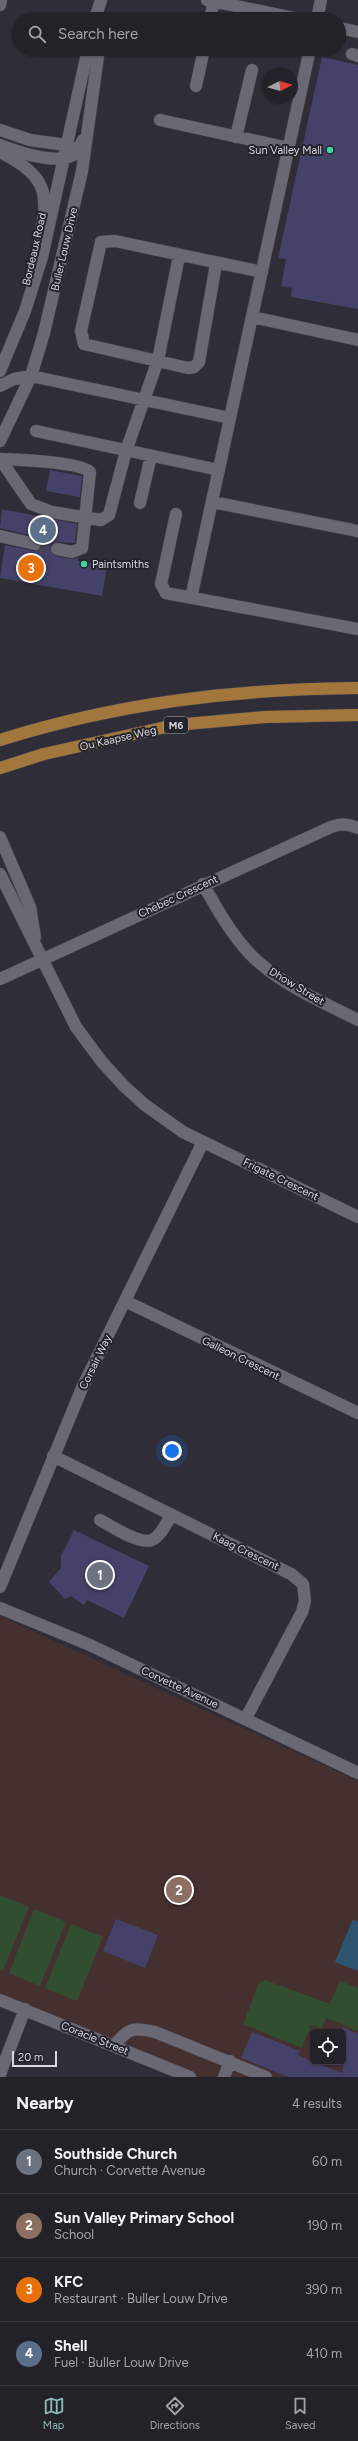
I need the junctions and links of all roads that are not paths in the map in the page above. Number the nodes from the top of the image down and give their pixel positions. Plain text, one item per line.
1 (1, 0) edge
2 (101, 0) edge
3 (106, 0) edge
4 (321, 0) edge
5 (210, 1) edge
6 (0, 5) edge
7 (98, 12) edge
8 (104, 12) edge
9 (210, 12) edge
10 (264, 12) edge
11 (318, 12) edge
12 (346, 29) edge
13 (358, 32) edge
14 (86, 56) edge
15 (98, 56) edge
16 (202, 56) edge
17 (309, 56) edge
18 (252, 70) dead end
19 (196, 86) dead end
20 (160, 120) dead end
21 (0, 130) edge
22 (86, 131) junction
23 (236, 137) junction
24 (0, 145) edge
25 (66, 145) junction
26 (289, 148) junction
27 (0, 152) edge
28 (76, 153) junction
29 (64, 158) junction
30 (82, 171) junction
31 (179, 256) junction
32 (216, 264) junction
33 (262, 272) junction
34 (252, 317) junction
35 (358, 340) edge
36 (158, 360) junction
37 (2, 367) edge
38 (31, 376) junction
39 (0, 386) edge
40 (145, 400) junction
41 (230, 418) junction
42 (36, 431) dead end
43 (0, 441) edge
44 (126, 451) junction
45 (151, 456) junction
46 (1, 459) edge
47 (219, 470) junction
48 (212, 502) junction
49 (140, 503) dead end
50 (176, 514) dead end
51 (86, 518) junction
52 (358, 531) edge
53 (0, 536) edge
54 (35, 544) tunnel mouth
55 (58, 549) tunnel mouth
56 (191, 598) junction
57 (358, 629) edge
58 (358, 688) edge
59 (358, 715) edge
60 (0, 740) edge
61 (0, 768) edge
62 (358, 828) edge
63 (0, 836) edge
64 (0, 874) edge
65 (203, 884) junction
66 (40, 954) junction
67 (0, 978) edge
68 (358, 1020) edge
69 (203, 1142) junction
70 (358, 1217) edge
71 (125, 1301) junction
72 (358, 1413) edge
73 (52, 1456) junction
74 (171, 1515) junction
75 (100, 1520) dead end
76 (0, 1587) edge
77 (0, 1608) edge
78 (246, 1718) junction
79 (358, 1773) edge
80 (0, 2000) edge
81 (25, 2010) junction
82 (114, 2046) junction
83 (230, 2061) junction
84 (0, 2074) edge
85 (186, 2076) edge
86 (224, 2077) edge
87 (266, 2077) edge

1 - 6 street
2 - 7 street
3 - 8 street
4 - 11 street
5 - 9 street
5 - 10 street
12 - 13 street
14 - 25 street, Buller Louw Drive
15 - 22 street, Buller Louw Drive
16 - 19 street
17 - 26 street
18 - 23 street
20 - 23 street
21 - 25 street
22 - 28 street
22 - 30 street, Buller Louw Drive
23 - 26 street
24 - 29 street
25 - 28 street
25 - 29 street, Buller Louw Drive
26 - 33 street
27 - 37 street, Bordeaux Road
28 - 29 street
28 - 30 street
29 - 37 street, Buller Louw Drive
30 - 38 street, Buller Louw Drive
31 - 32 street
31 - 36 street
31 - 36 street
32 - 33 street
32 - 36 street
33 - 34 street
34 - 35 street
34 - 41 street
36 - 40 street
38 - 39 street
38 - 40 street
38 - 43 street, Buller Louw Drive
40 - 41 street
40 - 44 street
41 - 47 street
42 - 44 street
44 - 45 street
44 - 51 street
45 - 47 street
45 - 49 street
46 - 51 street
46 - 51 street
47 - 48 street
48 - 52 street
48 - 56 street
50 - 56 street
51 - 55 street
53 - 54 street
56 - 57 street
58 - 60 main road, M6
59 - 61 main road, Ou Kaapse Weg / M6
62 - 65 street, Chebec Crescent
63 - 66 street
64 - 66 street
65 - 66 street, Chebec Crescent
65 - 68 street, Dhow Street
66 - 67 street, Chebec Crescent
66 - 69 street
69 - 70 street, Frigate Crescent
69 - 71 street, Corsair Way
71 - 72 street, Galleon Crescent
71 - 73 street, Corsair Way
73 - 74 street, Kaag Crescent
73 - 76 street, Corsair Way
74 - 75 street
74 - 78 street, Kaag Crescent
77 - 78 street, Corvette Avenue
78 - 79 street, Corvette Avenue
80 - 81 street, Coracle Street
81 - 82 street, Coracle Street
81 - 84 street
82 - 83 street
82 - 85 street, Coracle Street
83 - 86 street
83 - 87 street

